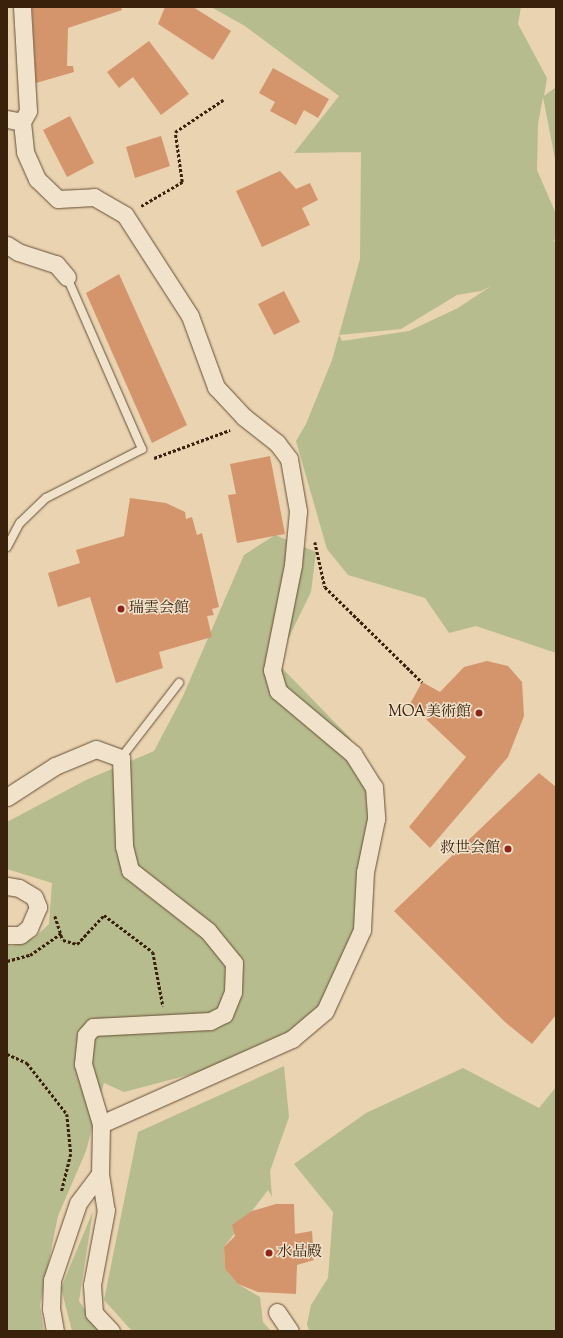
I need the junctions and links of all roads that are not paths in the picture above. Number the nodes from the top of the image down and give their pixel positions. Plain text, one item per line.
1 (22, 7) edge
2 (14, 121) edge
3 (7, 245) edge
4 (67, 277) joint
5 (7, 547) edge
6 (179, 683) dead end
7 (121, 758) junction
8 (7, 796) edge
9 (7, 886) edge
10 (7, 935) edge
11 (101, 1124) junction
12 (100, 1174) junction
13 (277, 1312) dead end
14 (55, 1331) edge
15 (111, 1331) edge
16 (290, 1331) edge

1 - 2 street
2 - 11 street
3 - 4 street
4 - 5 lane
6 - 7 lane
7 - 8 street
7 - 11 street
9 - 10 street
11 - 12 street
12 - 14 street
12 - 15 street
13 - 16 street

